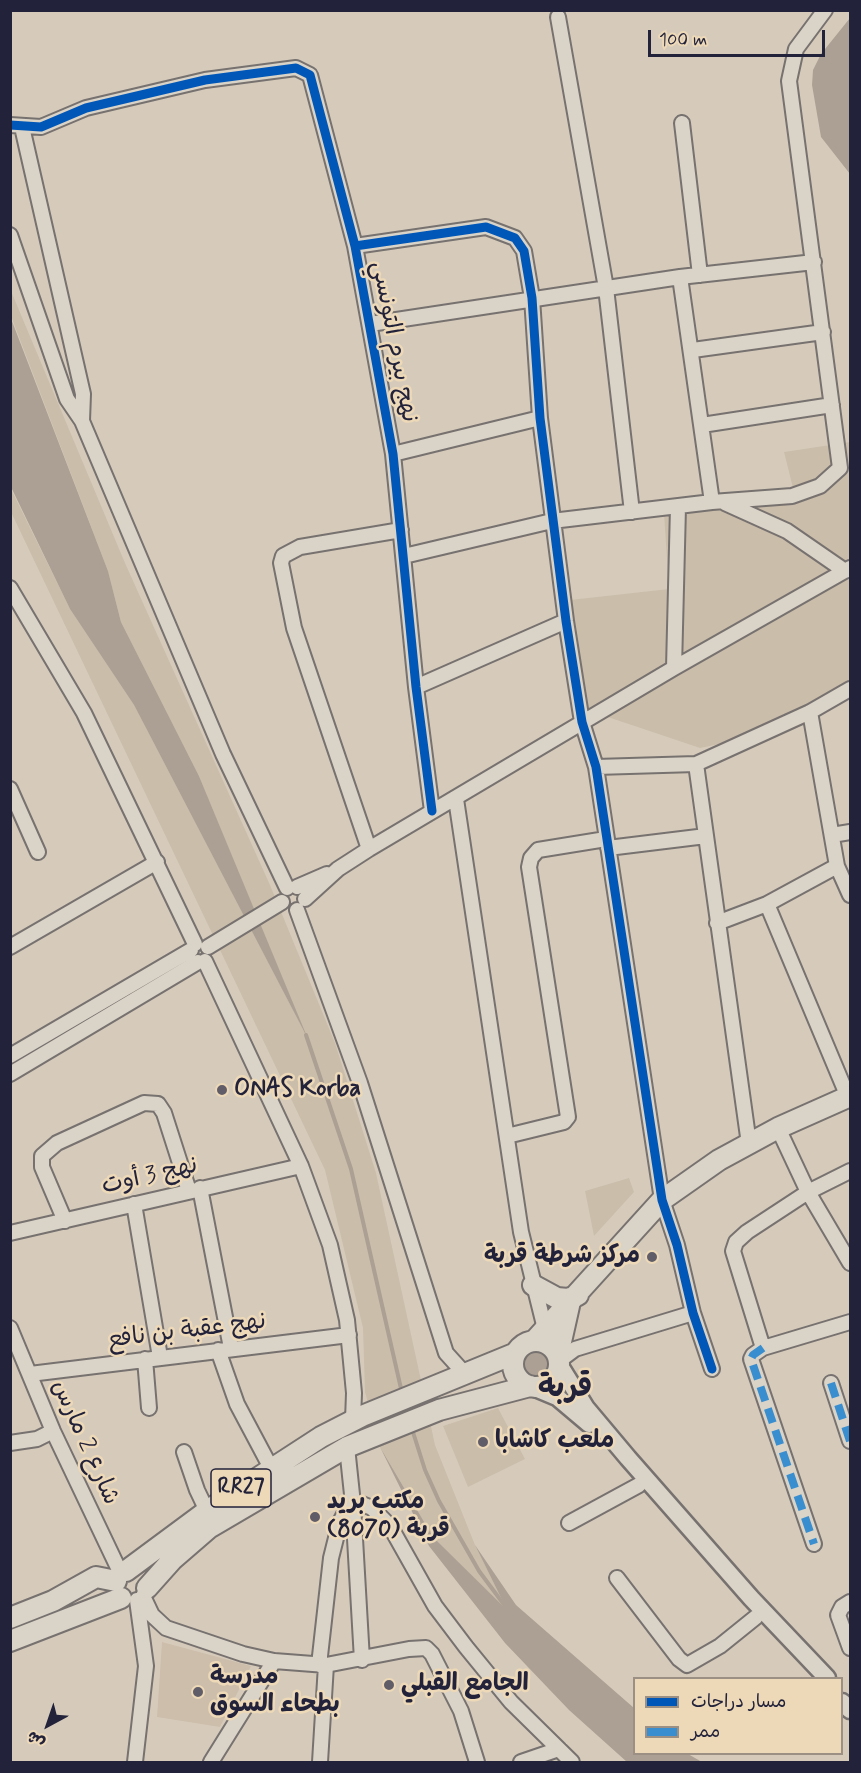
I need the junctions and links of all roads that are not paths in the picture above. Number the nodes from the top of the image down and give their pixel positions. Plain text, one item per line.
1 (825, 10) edge
2 (558, 17) dead end
3 (682, 123) dead end
4 (16, 126) edge
5 (10, 235) edge
6 (355, 246) junction
7 (814, 262) junction
8 (700, 275) junction
9 (680, 277) junction
10 (606, 288) junction
11 (532, 298) junction
12 (370, 324) junction
13 (823, 332) junction
14 (693, 351) junction
15 (832, 405) junction
16 (540, 418) junction
17 (82, 421) junction
18 (702, 425) junction
19 (393, 454) junction
20 (845, 469) edge
21 (716, 501) junction
22 (678, 507) junction
23 (632, 512) junction
24 (552, 521) junction
25 (401, 530) junction
26 (404, 556) junction
27 (848, 570) edge
28 (10, 588) edge
29 (566, 621) junction
30 (674, 668) junction
31 (416, 687) junction
32 (850, 689) edge
33 (810, 712) junction
34 (582, 722) junction
35 (696, 764) junction
36 (596, 767) junction
37 (10, 789) edge
38 (456, 799) junction
39 (432, 811) junction
40 (850, 832) edge
41 (832, 835) junction
42 (706, 836) junction
43 (607, 843) junction
44 (369, 849) junction
45 (38, 852) dead end
46 (157, 862) junction
47 (837, 866) junction
48 (850, 895) edge
49 (297, 896) junction
50 (767, 904) junction
51 (717, 923) junction
52 (10, 947) edge
53 (202, 951) junction
54 (10, 1056) edge
55 (10, 1074) edge
56 (849, 1097) edge
57 (778, 1128) junction
58 (507, 1136) junction
59 (749, 1144) junction
60 (301, 1166) junction
61 (850, 1170) edge
62 (194, 1190) junction
63 (808, 1192) junction
64 (662, 1200) junction
65 (134, 1204) junction
66 (64, 1221) junction
67 (10, 1233) edge
68 (850, 1263) edge
69 (533, 1285) junction
70 (573, 1301) junction
71 (693, 1313) junction
72 (850, 1322) edge
73 (10, 1328) edge
74 (349, 1335) junction
75 (540, 1335) junction
76 (764, 1348) junction
77 (224, 1349) junction
78 (446, 1353) junction
79 (516, 1353) junction
80 (160, 1357) junction
81 (145, 1359) junction
82 (559, 1360) junction
83 (712, 1369) dead end
84 (30, 1374) junction
85 (465, 1374) junction
86 (831, 1383) dead end
87 (438, 1384) junction
88 (531, 1386) junction
89 (149, 1408) dead end
90 (357, 1418) junction
91 (53, 1431) junction
92 (849, 1432) edge
93 (10, 1443) edge
94 (347, 1447) junction
95 (184, 1452) dead end
96 (271, 1468) junction
97 (639, 1485) junction
98 (353, 1504) junction
99 (207, 1511) junction
100 (569, 1523) dead end
101 (814, 1544) dead end
102 (616, 1578) dead end
103 (130, 1589) junction
104 (850, 1602) edge
105 (756, 1617) junction
106 (10, 1618) edge
107 (10, 1641) edge
108 (850, 1648) edge
109 (362, 1660) junction
110 (274, 1661) junction
111 (323, 1665) junction
112 (815, 1677) edge
113 (825, 1677) edge
114 (559, 1749) junction
115 (135, 1762) edge
116 (211, 1762) edge
117 (322, 1762) edge
118 (477, 1762) edge
119 (522, 1762) edge
120 (572, 1762) edge

1 - 7 street
2 - 10 street
3 - 8 street
4 - 6 street, نهج بيرم التونسي
4 - 17 street
5 - 17 street
6 - 11 street
6 - 12 street, نهج بيرم التونسي
7 - 8 street
7 - 13 street
8 - 9 street
9 - 10 street
9 - 14 street
10 - 11 street
10 - 23 street
11 - 12 street
11 - 16 street
12 - 19 street, نهج بيرم التونسي
13 - 14 street
13 - 15 street
14 - 18 street
15 - 18 street
15 - 20 street
16 - 19 street
16 - 24 street
17 - 49 street
18 - 21 street
19 - 25 street, نهج بيرم التونسي
20 - 21 street
21 - 22 street
21 - 27 street
22 - 23 street
22 - 30 street
23 - 24 street
24 - 26 street
24 - 29 street
25 - 26 street, نهج بيرم التونسي
25 - 44 street
26 - 31 street, نهج بيرم التونسي
27 - 30 street
28 - 46 street
29 - 31 street
29 - 34 street
30 - 34 street
31 - 39 street, نهج بيرم التونسي
32 - 33 street
33 - 35 street
33 - 41 street
34 - 36 street
34 - 38 street
35 - 36 street
35 - 42 street
36 - 43 street
37 - 45 street
38 - 39 street
38 - 58 street
39 - 44 street
40 - 41 street
41 - 47 street
42 - 43 street
42 - 51 street
43 - 58 street
43 - 64 street
44 - 49 street
46 - 52 street
46 - 53 street
47 - 48 street
47 - 50 street
49 - 53 street
49 - 78 street
50 - 51 street
50 - 56 street
51 - 59 street
53 - 54 street
53 - 55 street
53 - 60 street
56 - 57 highway, RR27
57 - 59 highway, RR27
57 - 63 street
58 - 69 street
59 - 64 highway, RR27
60 - 62 street, نهج 3 أوت
60 - 74 street
61 - 63 street
62 - 65 street, نهج 3 أوت
62 - 66 street
62 - 77 street
63 - 68 street
63 - 76 street
64 - 70 highway, RR27
64 - 71 street
65 - 66 street, نهج 3 أوت
65 - 80 street
66 - 67 street, نهج 3 أوت
69 - 70 highway
69 - 75 street
70 - 75 highway, RR27
70 - 82 highway, RR27
71 - 82 street
71 - 83 street
72 - 76 street
73 - 84 street, شارع 2 مارس
74 - 77 street, نهج عقبة بن نافع
74 - 90 street
75 - 79 highway, RR27
75 - 82 highway
76 - 101 street
77 - 80 street, نهج عقبة بن نافع
77 - 96 street
78 - 85 street
78 - 87 street
79 - 85 highway, RR27
79 - 88 highway
80 - 81 street, نهج عقبة بن نافع
81 - 84 street, نهج عقبة بن نافع
81 - 89 street
82 - 88 highway, RR27
82 - 113 main road
84 - 91 street, شارع 2 مارس
85 - 87 highway, RR27
86 - 92 street
87 - 90 highway, RR27
88 - 94 highway, RR27
88 - 97 main road
90 - 96 highway, RR27
91 - 93 street
91 - 103 street, شارع 2 مارس
94 - 98 street
94 - 103 highway, RR27
95 - 99 street
96 - 99 highway, RR27
97 - 100 street
97 - 105 main road
98 - 109 street
98 - 111 street
98 - 114 street
99 - 103 highway, RR27
102 - 105 street
103 - 106 highway
103 - 107 highway, RR27
103 - 110 street
103 - 115 street
104 - 108 street
105 - 112 main road
109 - 111 street
109 - 118 street
110 - 111 street
110 - 116 street
111 - 117 street
114 - 119 street
114 - 120 street

